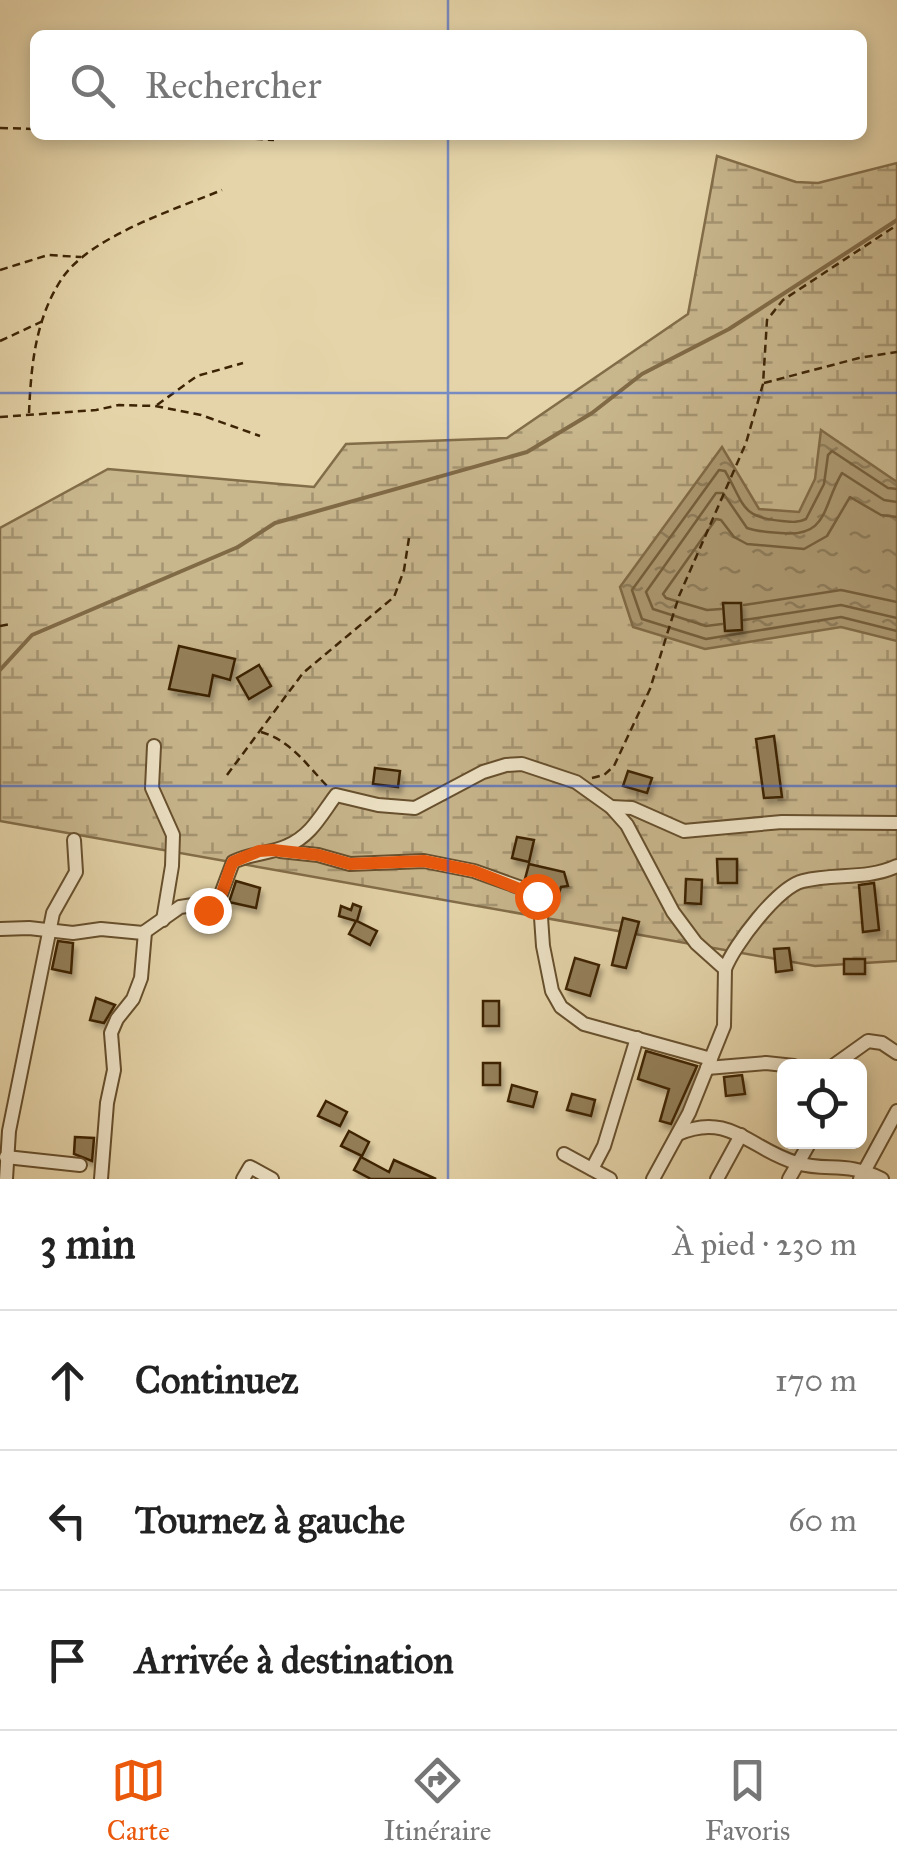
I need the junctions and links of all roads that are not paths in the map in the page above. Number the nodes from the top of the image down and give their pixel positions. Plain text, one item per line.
1 (154, 746) dead end
2 (612, 807) junction
3 (897, 822) edge
4 (74, 840) dead end
5 (273, 850) junction
6 (897, 866) edge
7 (163, 920) junction
8 (0, 930) edge
9 (50, 930) junction
10 (145, 932) junction
11 (725, 968) junction
12 (637, 1038) junction
13 (897, 1053) edge
14 (843, 1059) edge
15 (709, 1064) junction
16 (777, 1064) edge
17 (897, 1112) edge
18 (678, 1134) junction
19 (741, 1135) junction
20 (806, 1149) edge
21 (564, 1154) dead end
22 (6, 1157) junction
23 (798, 1164) junction
24 (80, 1165) dead end
25 (592, 1169) junction
26 (247, 1173) edge
27 (863, 1174) edge
28 (6, 1179) edge
29 (101, 1179) edge
30 (272, 1179) edge
31 (610, 1179) edge
32 (654, 1179) edge
33 (716, 1179) edge
34 (789, 1179) edge
35 (882, 1179) edge

1 - 7 street
2 - 3 street
2 - 5 street
2 - 11 street
4 - 9 street
5 - 7 street
5 - 12 street
6 - 11 street
7 - 10 street
8 - 9 street
9 - 10 street
9 - 22 street
10 - 29 street
11 - 15 street
12 - 15 street
12 - 25 street
13 - 14 street
15 - 16 street
15 - 18 street
17 - 27 street
18 - 19 street
18 - 32 street
19 - 23 street
19 - 33 street
20 - 23 street
21 - 25 street
22 - 24 street
22 - 28 street
23 - 27 street
23 - 34 street
25 - 31 street
26 - 30 street
27 - 35 street

